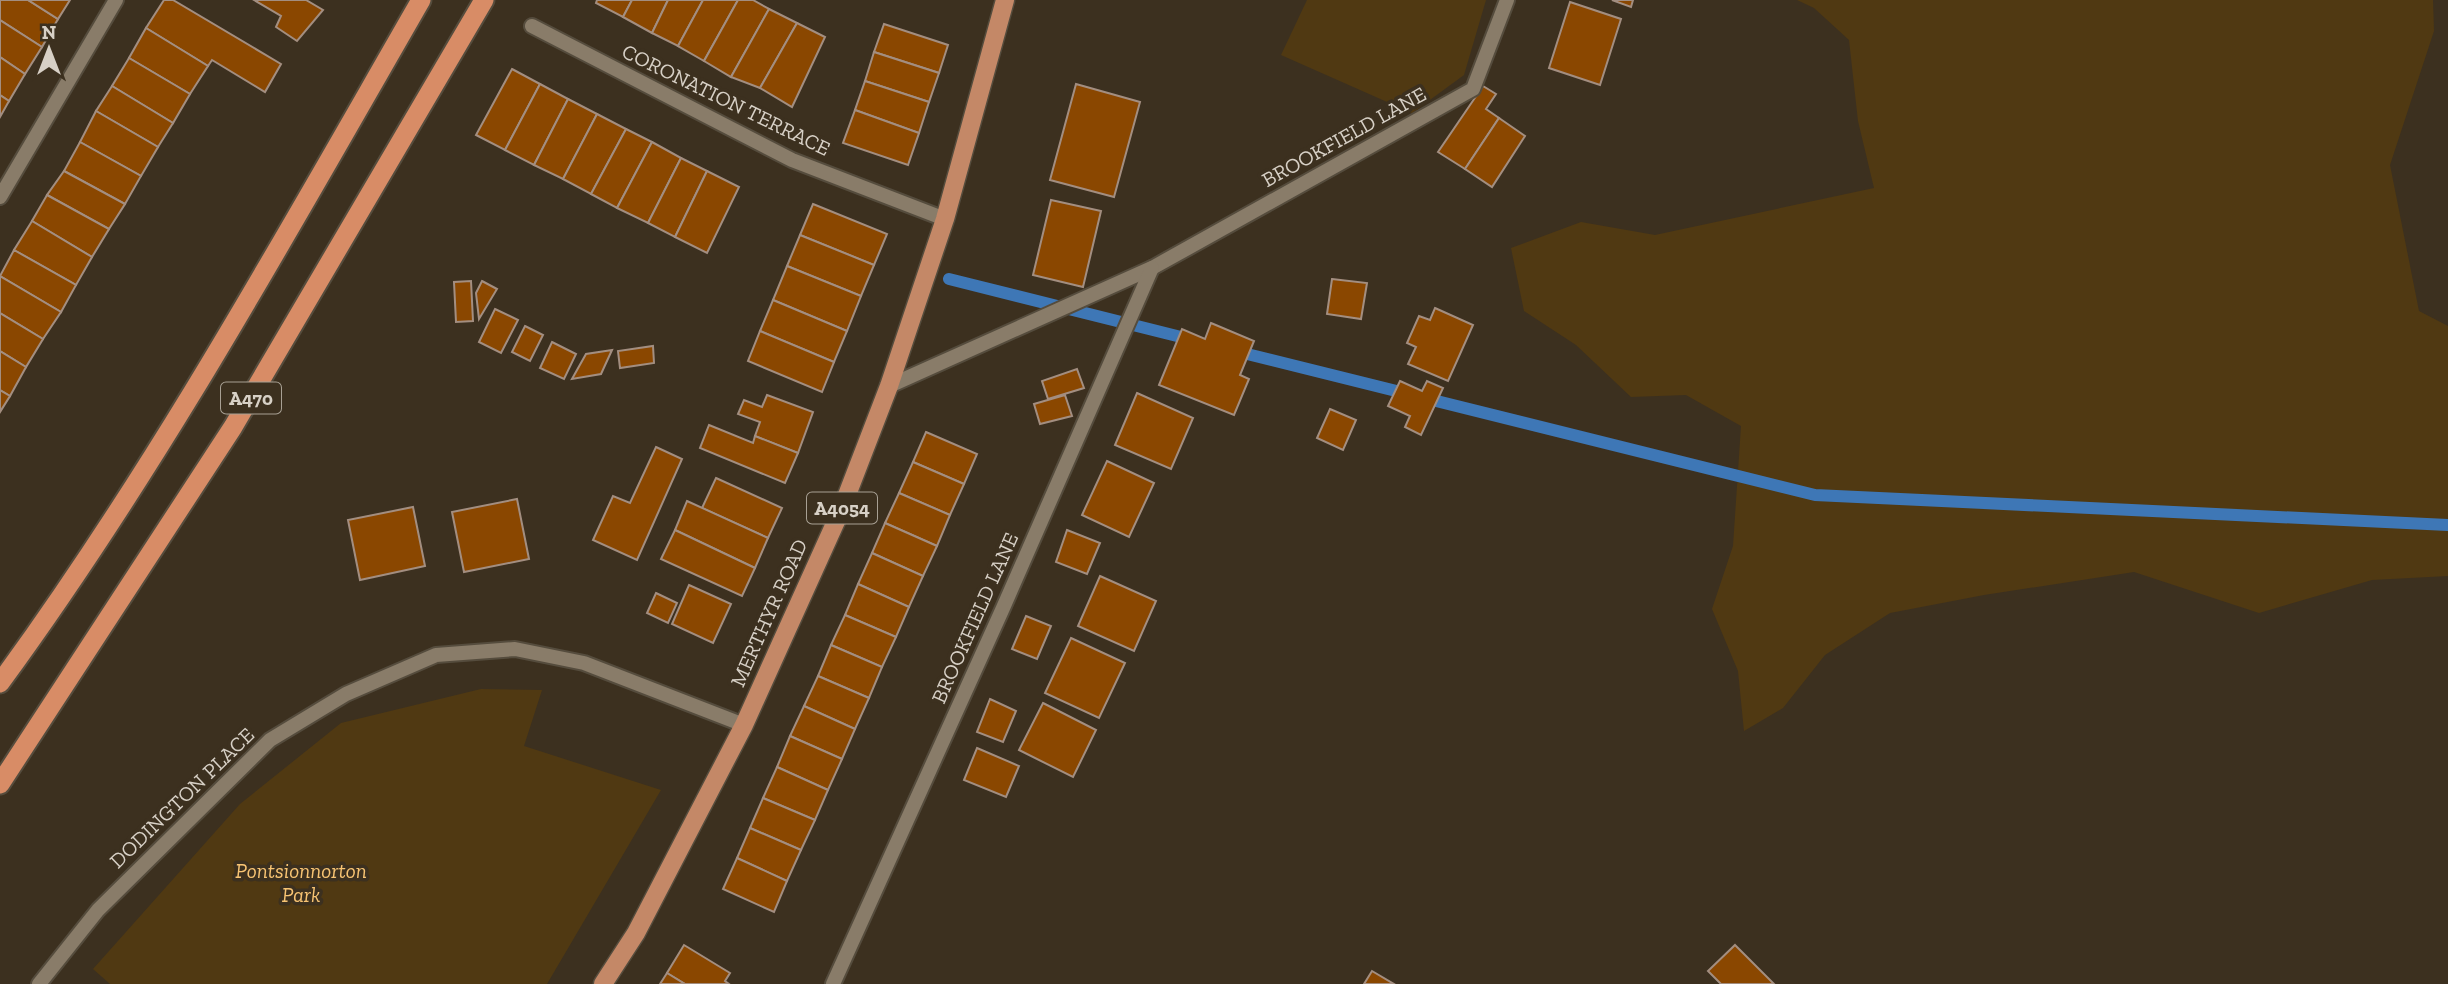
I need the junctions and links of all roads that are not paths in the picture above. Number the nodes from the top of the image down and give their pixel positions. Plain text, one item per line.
1 (116, 0) edge
2 (421, 0) edge
3 (484, 0) edge
4 (1005, 0) edge
5 (1507, 0) edge
6 (532, 26) dead end
7 (0, 197) edge
8 (945, 219) junction
9 (1152, 268) junction
10 (889, 386) junction
11 (0, 683) edge
12 (744, 725) junction
13 (0, 784) edge
14 (39, 984) edge
15 (603, 984) edge
16 (834, 984) edge

1 - 7 street
2 - 11 highway, A470
3 - 13 highway, A470
4 - 8 main road, MERTHYR ROAD / A4054
5 - 9 street, BROOKFIELD LANE
6 - 8 street, CORONATION TERRACE
8 - 10 main road, MERTHYR ROAD / A4054
9 - 10 street, BROOKFIELD LANE
9 - 16 street, BROOKFIELD LANE
10 - 12 main road, MERTHYR ROAD / A4054
12 - 14 street, DODINGTON PLACE
12 - 15 main road, MERTHYR ROAD / A4054

